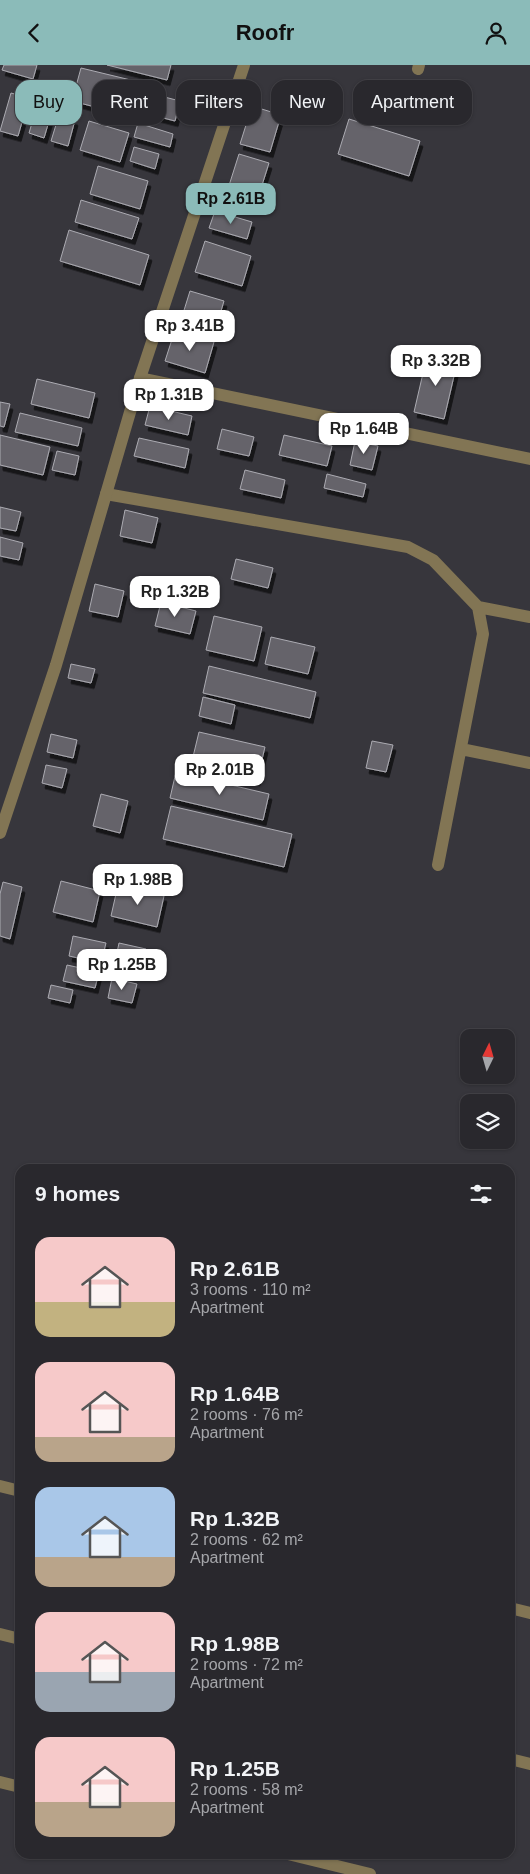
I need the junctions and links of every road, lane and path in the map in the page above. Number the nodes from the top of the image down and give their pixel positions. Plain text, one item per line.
1 (244, 65) edge
2 (140, 378) junction
3 (530, 459) edge
4 (106, 494) junction
5 (478, 607) junction
6 (530, 617) edge
7 (461, 749) junction
8 (530, 763) edge
9 (0, 833) edge
10 (438, 865) dead end
11 (0, 1486) edge
12 (15, 1490) edge
13 (515, 1609) edge
14 (530, 1613) edge
15 (0, 1634) edge
16 (15, 1638) edge
17 (515, 1760) edge
18 (530, 1764) edge
19 (0, 1782) edge
20 (15, 1786) edge
21 (299, 1859) edge
22 (320, 1868) edge
23 (370, 1874) edge

1 - 2 street
2 - 3 street
2 - 4 street
4 - 5 street
4 - 9 street
5 - 6 street
5 - 7 street
7 - 8 street
7 - 10 street
11 - 12 street
13 - 14 street
15 - 16 street
17 - 18 street
19 - 20 street
21 - 22 street
22 - 23 street

